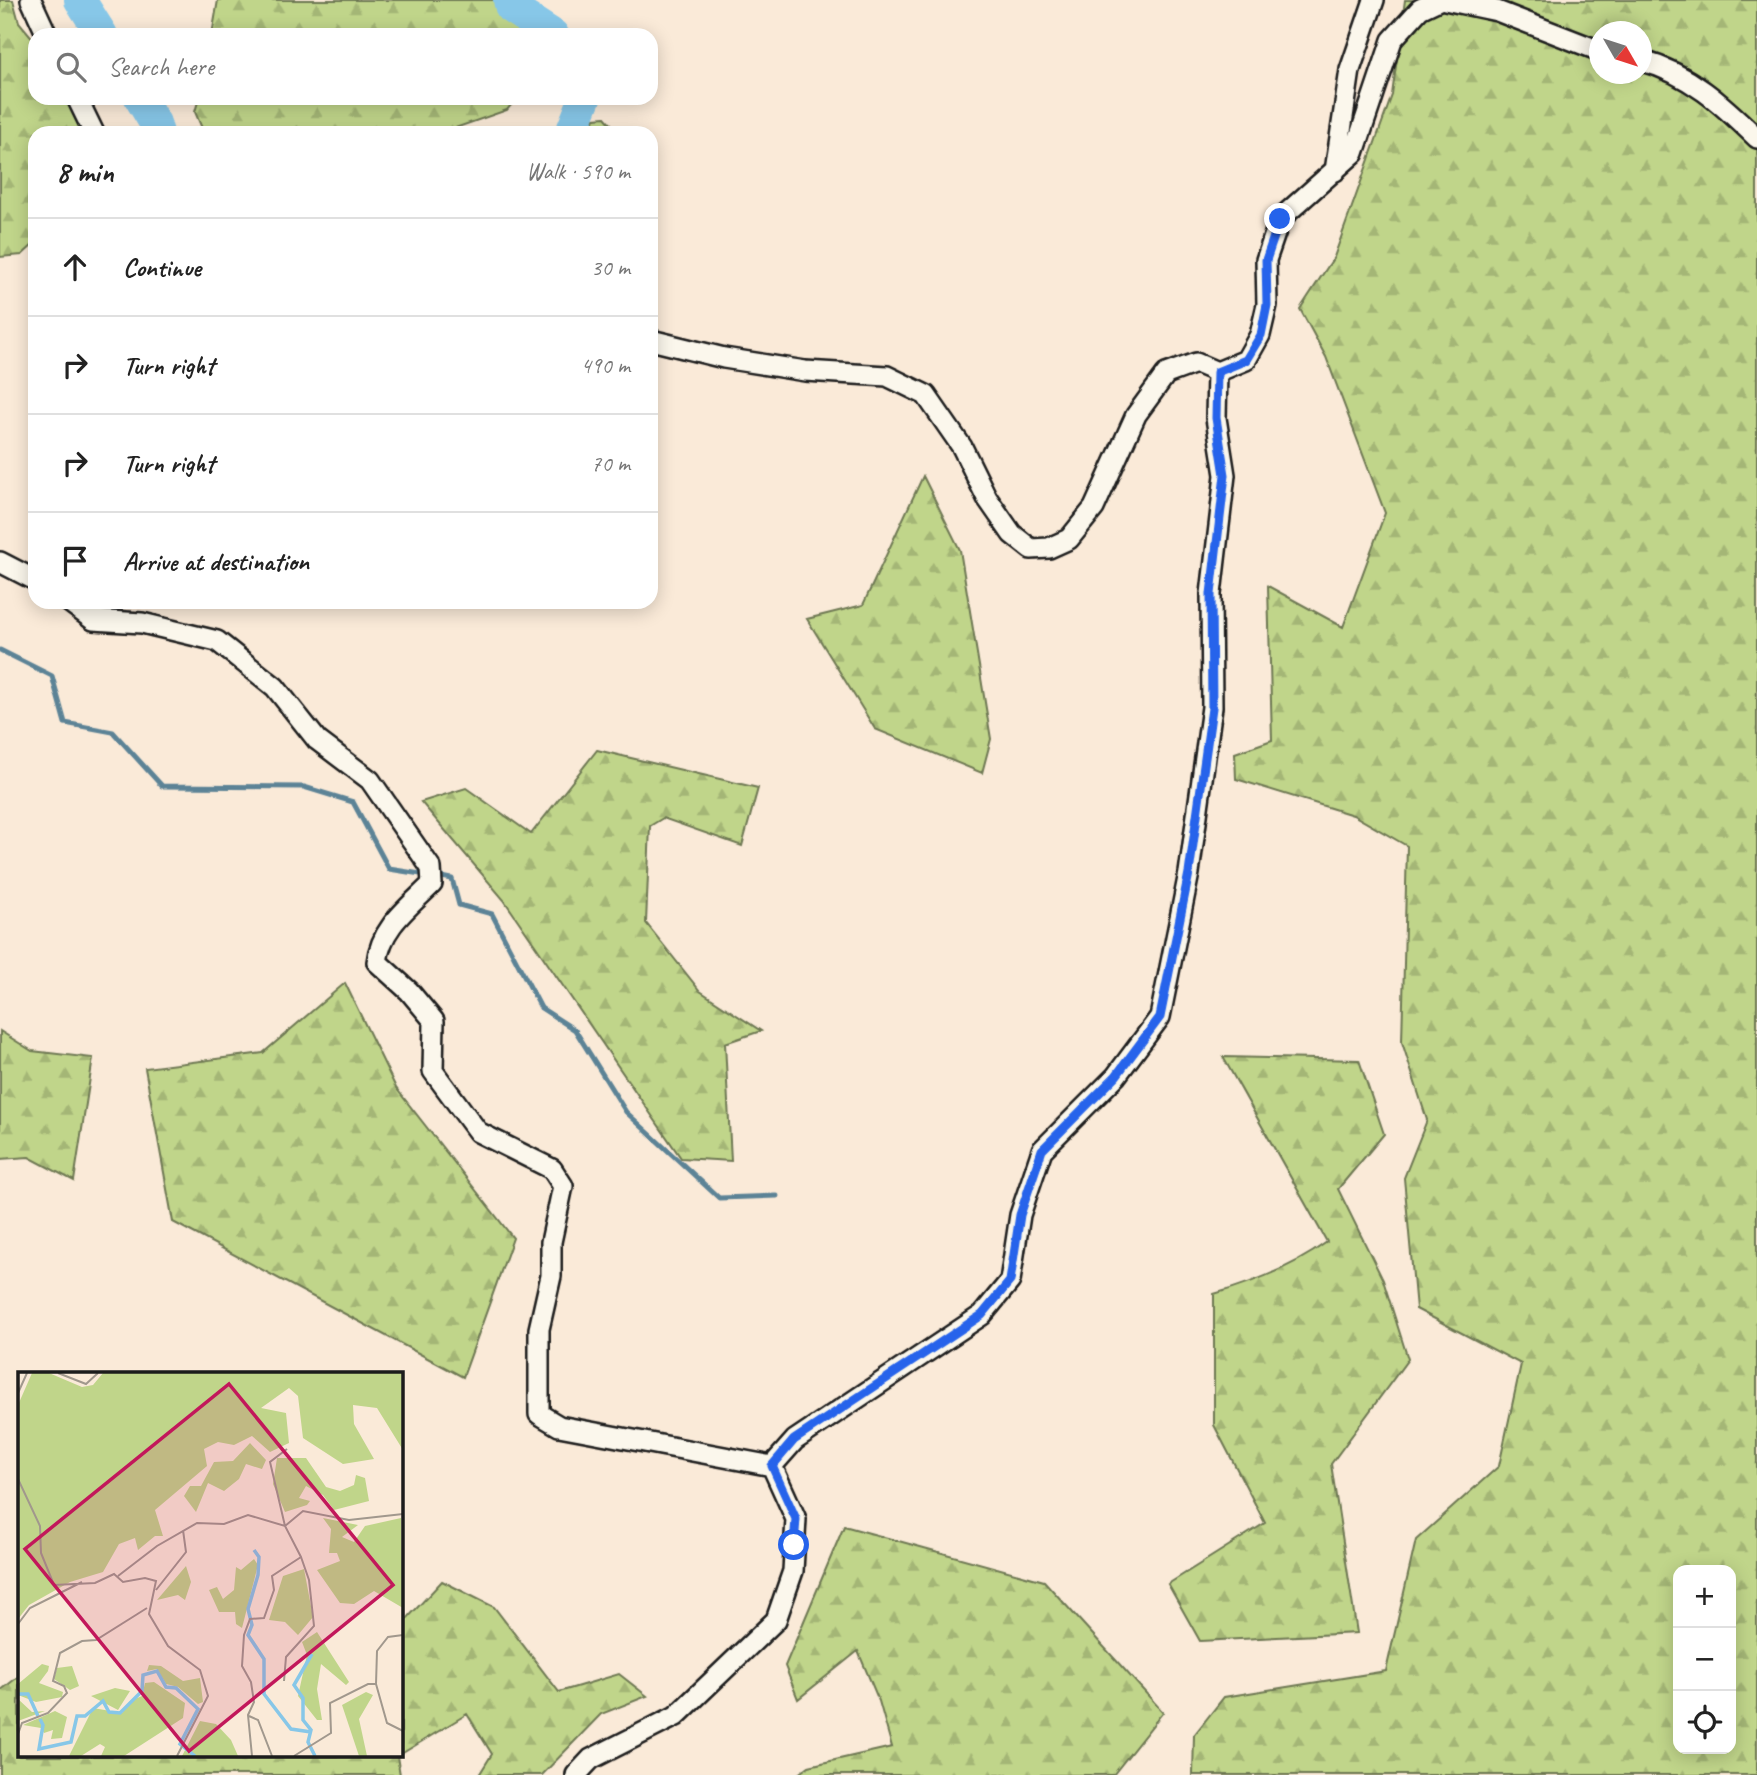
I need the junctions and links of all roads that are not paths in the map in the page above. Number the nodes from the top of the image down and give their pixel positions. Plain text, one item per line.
1 (31, 0) edge
2 (1374, 0) edge
3 (1438, 0) edge
4 (1445, 0) edge
5 (44, 28) edge
6 (1589, 47) edge
7 (1652, 64) edge
8 (80, 105) edge
9 (91, 126) edge
10 (1757, 138) edge
11 (1335, 171) junction
12 (658, 342) edge
13 (1217, 372) junction
14 (0, 562) edge
15 (28, 576) edge
16 (78, 609) edge
17 (772, 1466) junction
18 (576, 1775) edge

1 - 5 street
2 - 11 street
3 - 11 street
4 - 6 street
7 - 10 street
8 - 9 street
11 - 13 street
12 - 13 street
13 - 17 street
14 - 15 street
16 - 17 street
17 - 18 street

